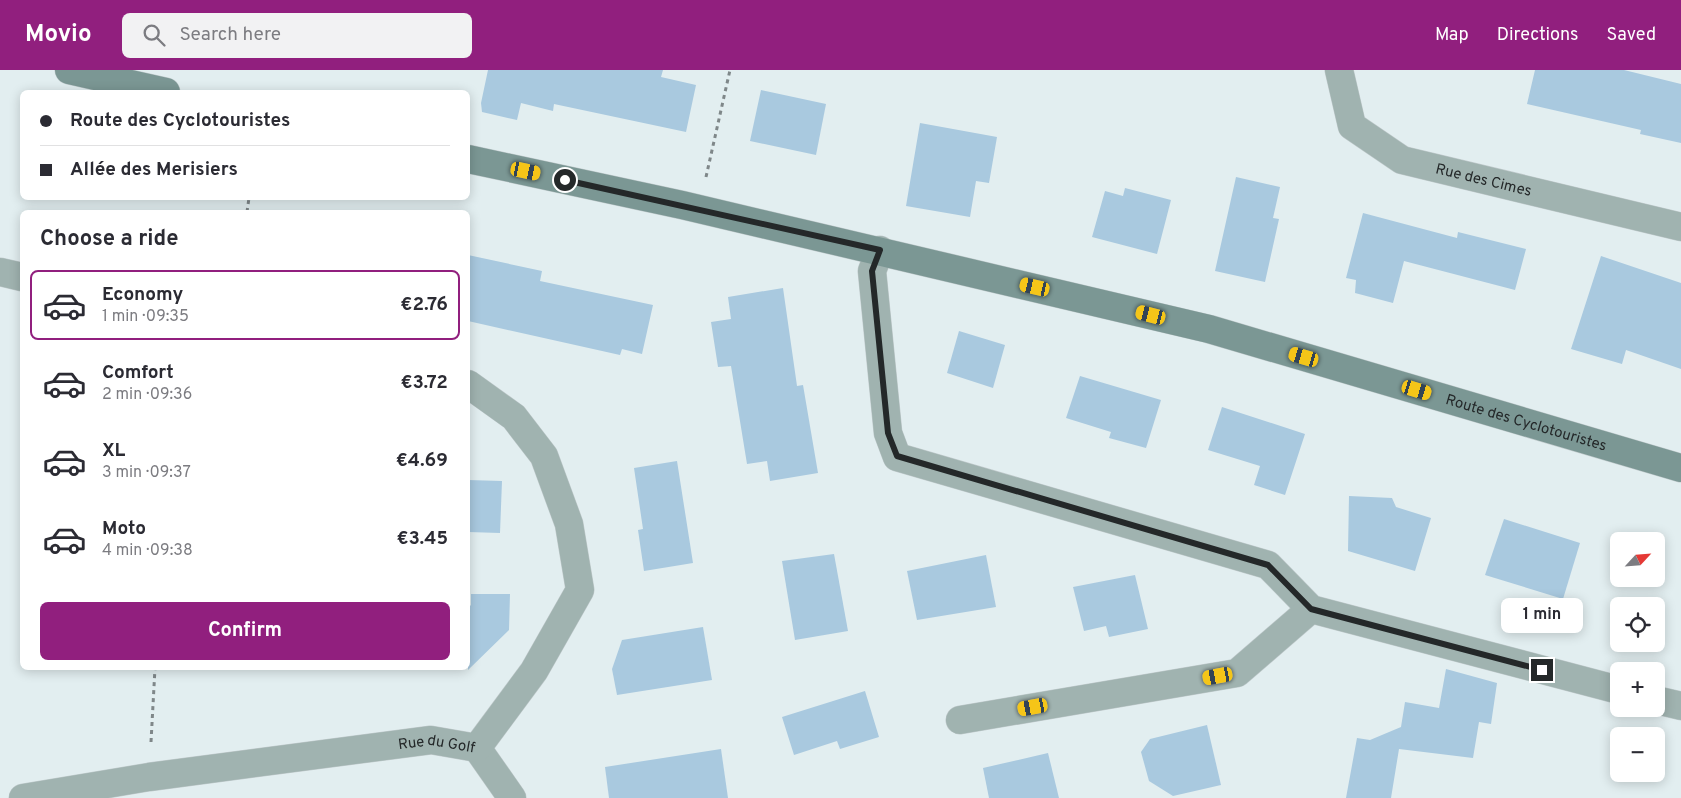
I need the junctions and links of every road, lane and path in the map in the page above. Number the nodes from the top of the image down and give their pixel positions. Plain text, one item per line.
1 (69, 70) edge
2 (730, 70) edge
3 (1339, 70) edge
4 (157, 90) edge
5 (470, 159) edge
6 (706, 177) dead end
7 (1681, 227) edge
8 (880, 250) junction
9 (0, 272) edge
10 (20, 277) edge
11 (470, 385) edge
12 (1681, 468) edge
13 (1311, 609) junction
14 (155, 670) edge
15 (1610, 688) edge
16 (1665, 702) edge
17 (1681, 706) edge
18 (960, 720) dead end
19 (477, 748) junction
20 (156, 787) edge
21 (24, 798) edge
22 (512, 798) edge

1 - 4 street
2 - 6 path
3 - 7 street, Rue des Cimes
5 - 8 street, Route des Cyclotouristes
8 - 12 street, Route des Cyclotouristes
8 - 13 street
9 - 10 street
11 - 19 street, Rue du Golf
13 - 15 street
13 - 18 street
14 - 20 path
16 - 17 street
19 - 20 street, Rue du Golf
19 - 22 street
20 - 21 street, Rue du Golf

